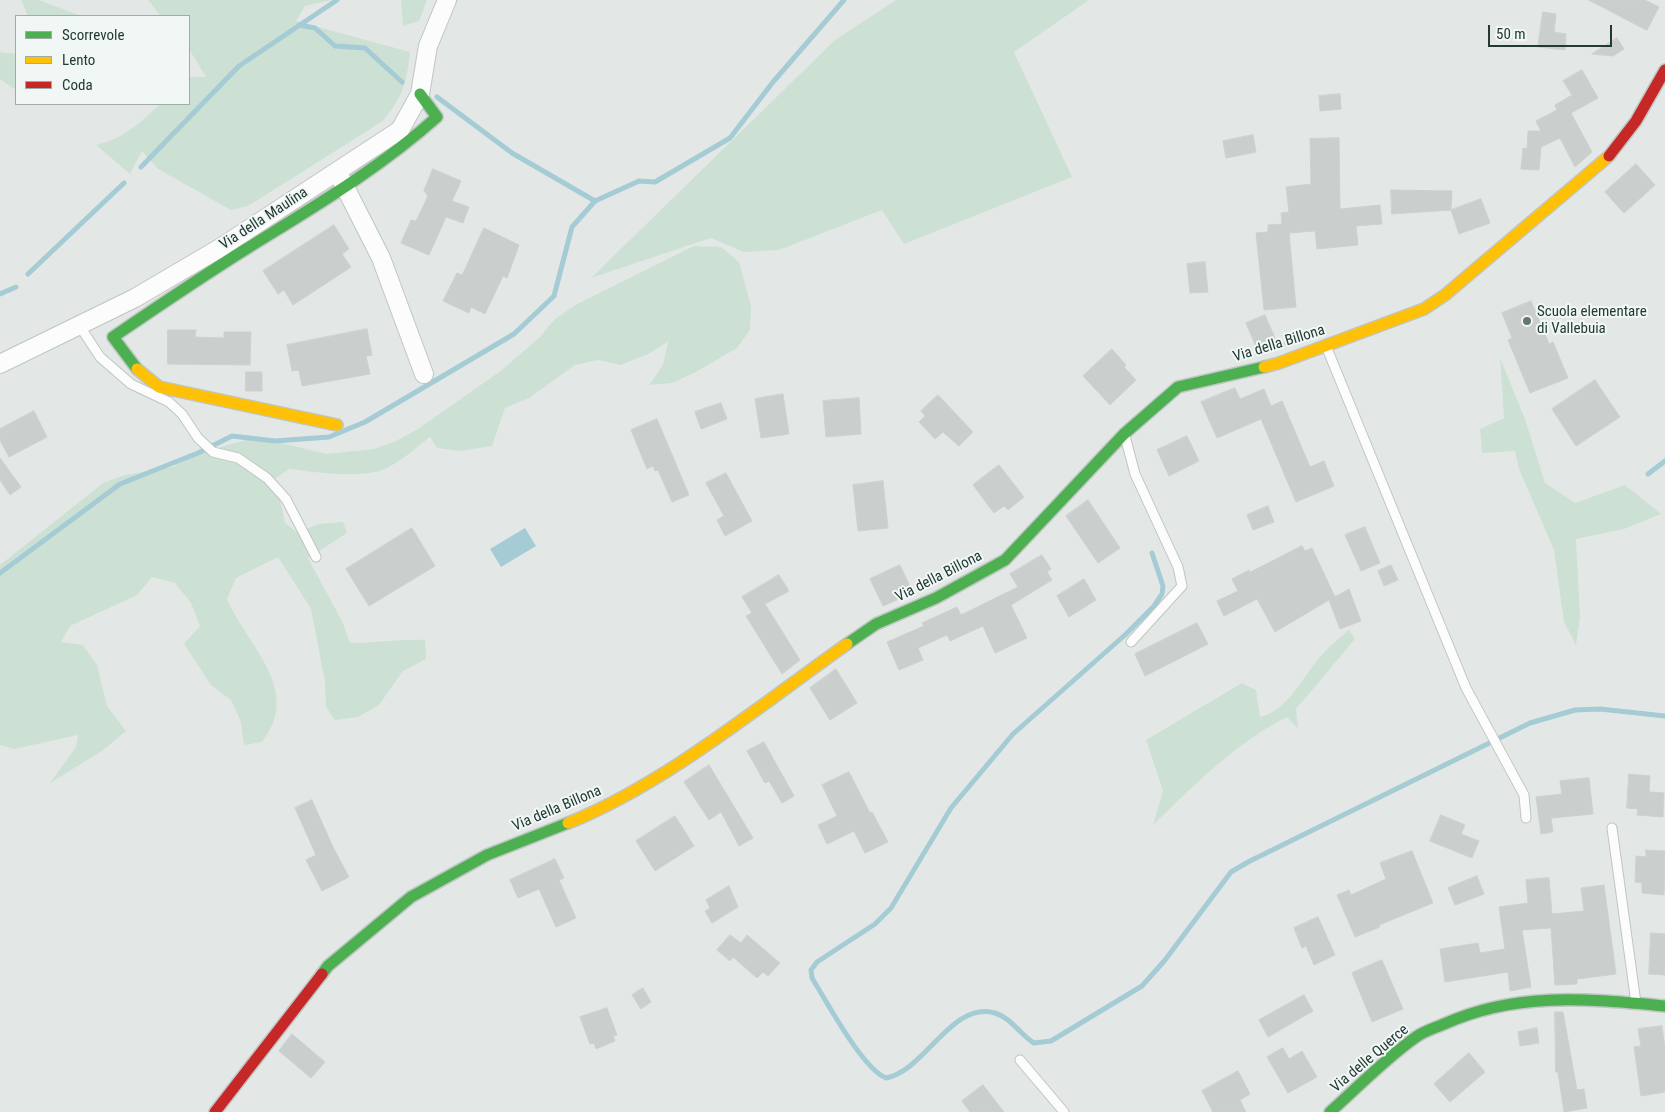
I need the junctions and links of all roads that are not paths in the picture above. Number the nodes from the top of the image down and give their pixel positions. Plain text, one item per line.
1 (447, 0) edge
2 (1665, 70) edge
3 (420, 94) junction
4 (337, 171) junction
5 (346, 187) junction
6 (80, 325) junction
7 (1326, 346) junction
8 (0, 364) edge
9 (424, 374) dead end
10 (337, 425) dead end
11 (1124, 434) junction
12 (316, 557) dead end
13 (1131, 642) dead end
14 (1526, 818) dead end
15 (1612, 828) dead end
16 (1636, 1003) junction
17 (1665, 1006) edge
18 (1020, 1060) dead end
19 (215, 1112) edge
20 (1064, 1112) edge
21 (1330, 1112) edge

1 - 3 street, Via della Maulina
2 - 7 street, Via della Billona
3 - 4 street, Via della Maulina
3 - 5 street
4 - 5 street
4 - 6 street, Via della Maulina
5 - 9 street
5 - 10 street
6 - 8 street, Via della Maulina
6 - 12 lane
7 - 11 street, Via della Billona
7 - 14 lane
11 - 13 lane
11 - 19 street, Via della Billona
15 - 16 lane
16 - 17 street, Via delle Querce
16 - 21 street, Via delle Querce
18 - 20 lane

